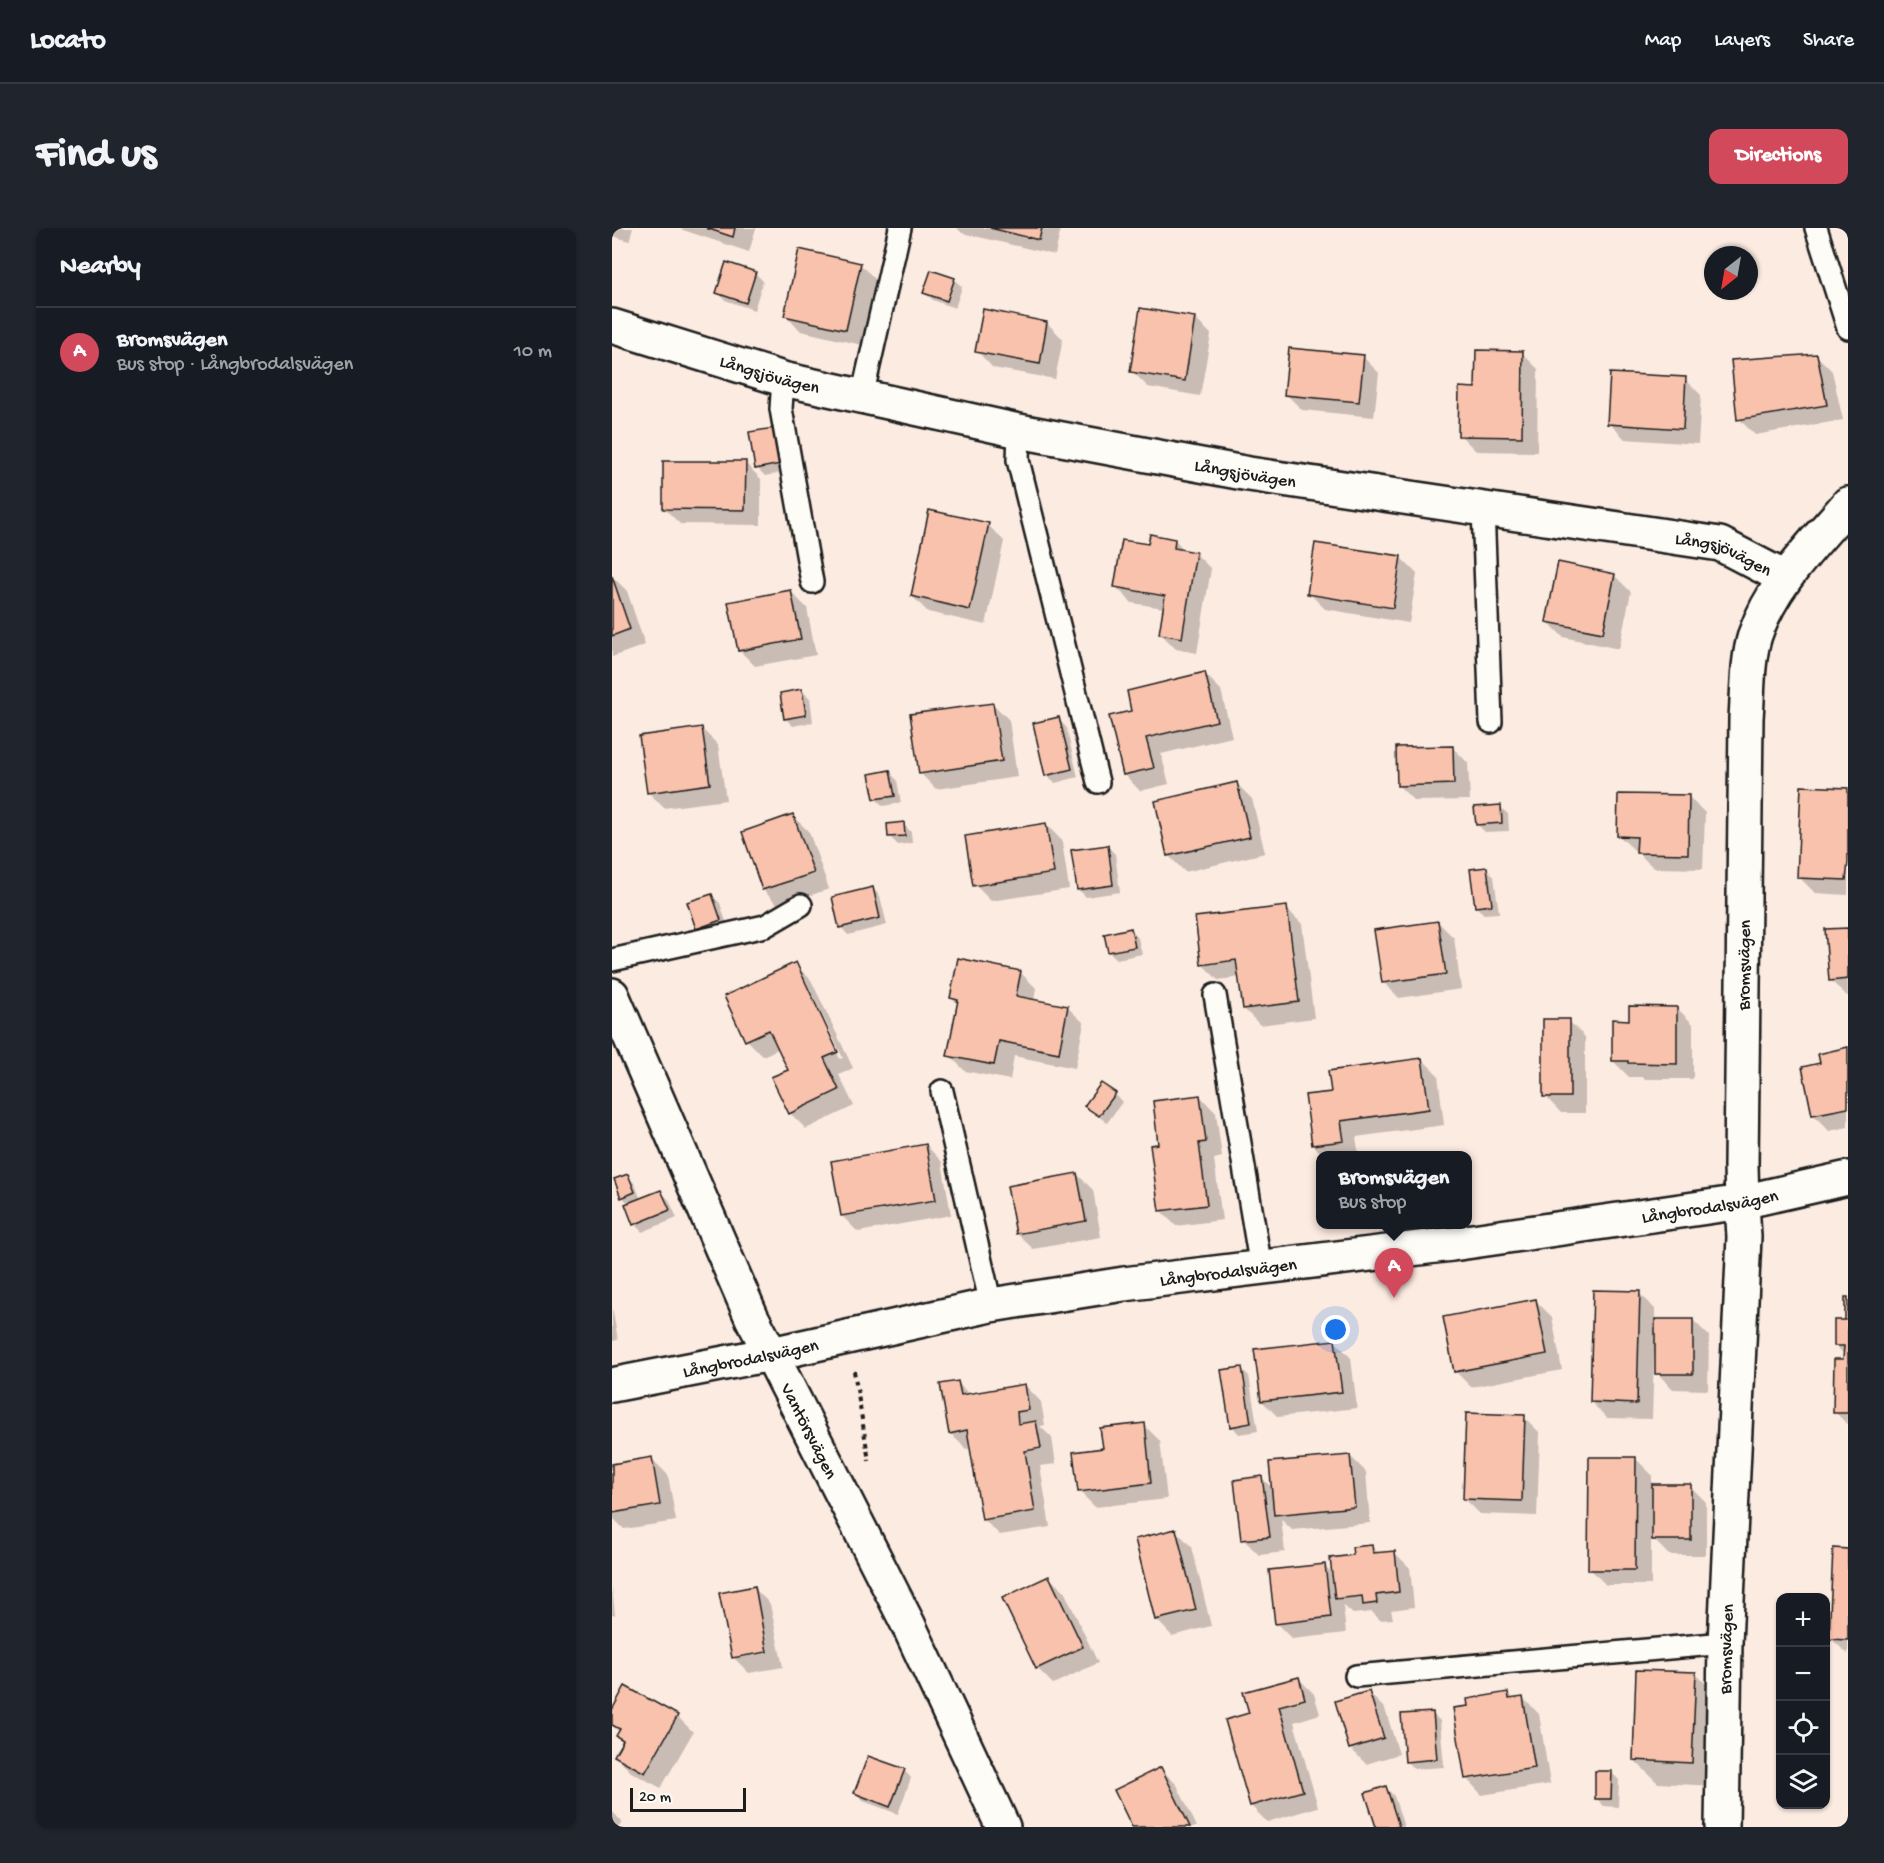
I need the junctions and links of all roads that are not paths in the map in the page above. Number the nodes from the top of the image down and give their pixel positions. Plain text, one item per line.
1 (900, 228) edge
2 (1816, 228) edge
3 (612, 326) edge
4 (1848, 328) edge
5 (783, 379) junction
6 (862, 397) junction
7 (1019, 431) junction
8 (1848, 504) edge
9 (1483, 508) junction
10 (1785, 578) junction
11 (812, 582) dead end
12 (1491, 722) dead end
13 (1098, 782) dead end
14 (801, 905) dead end
15 (612, 960) edge
16 (612, 995) edge
17 (1215, 995) dead end
18 (942, 1091) dead end
19 (1848, 1178) edge
20 (1742, 1202) junction
21 (1261, 1268) junction
22 (991, 1305) junction
23 (771, 1354) junction
24 (612, 1385) edge
25 (1725, 1643) junction
26 (1356, 1676) dead end
27 (1003, 1827) edge
28 (1722, 1827) edge

1 - 6 lane
2 - 4 lane
3 - 5 street, Långsjövägen
5 - 6 street, Långsjövägen
5 - 11 lane
6 - 7 street, Långsjövägen
7 - 9 street, Långsjövägen
7 - 13 lane
8 - 10 street, Långsjövägen
9 - 10 street, Långsjövägen
9 - 12 lane
10 - 20 street, Bromsvägen
14 - 15 lane
16 - 23 street, Vantörsvägen
17 - 21 lane
18 - 22 lane
19 - 20 street, Långbrodalsvägen
20 - 21 street, Långbrodalsvägen
20 - 25 street, Bromsvägen
21 - 22 street, Långbrodalsvägen
22 - 23 street, Långbrodalsvägen
23 - 24 street, Långbrodalsvägen
23 - 27 street, Vantörsvägen
25 - 26 lane
25 - 28 street, Bromsvägen

